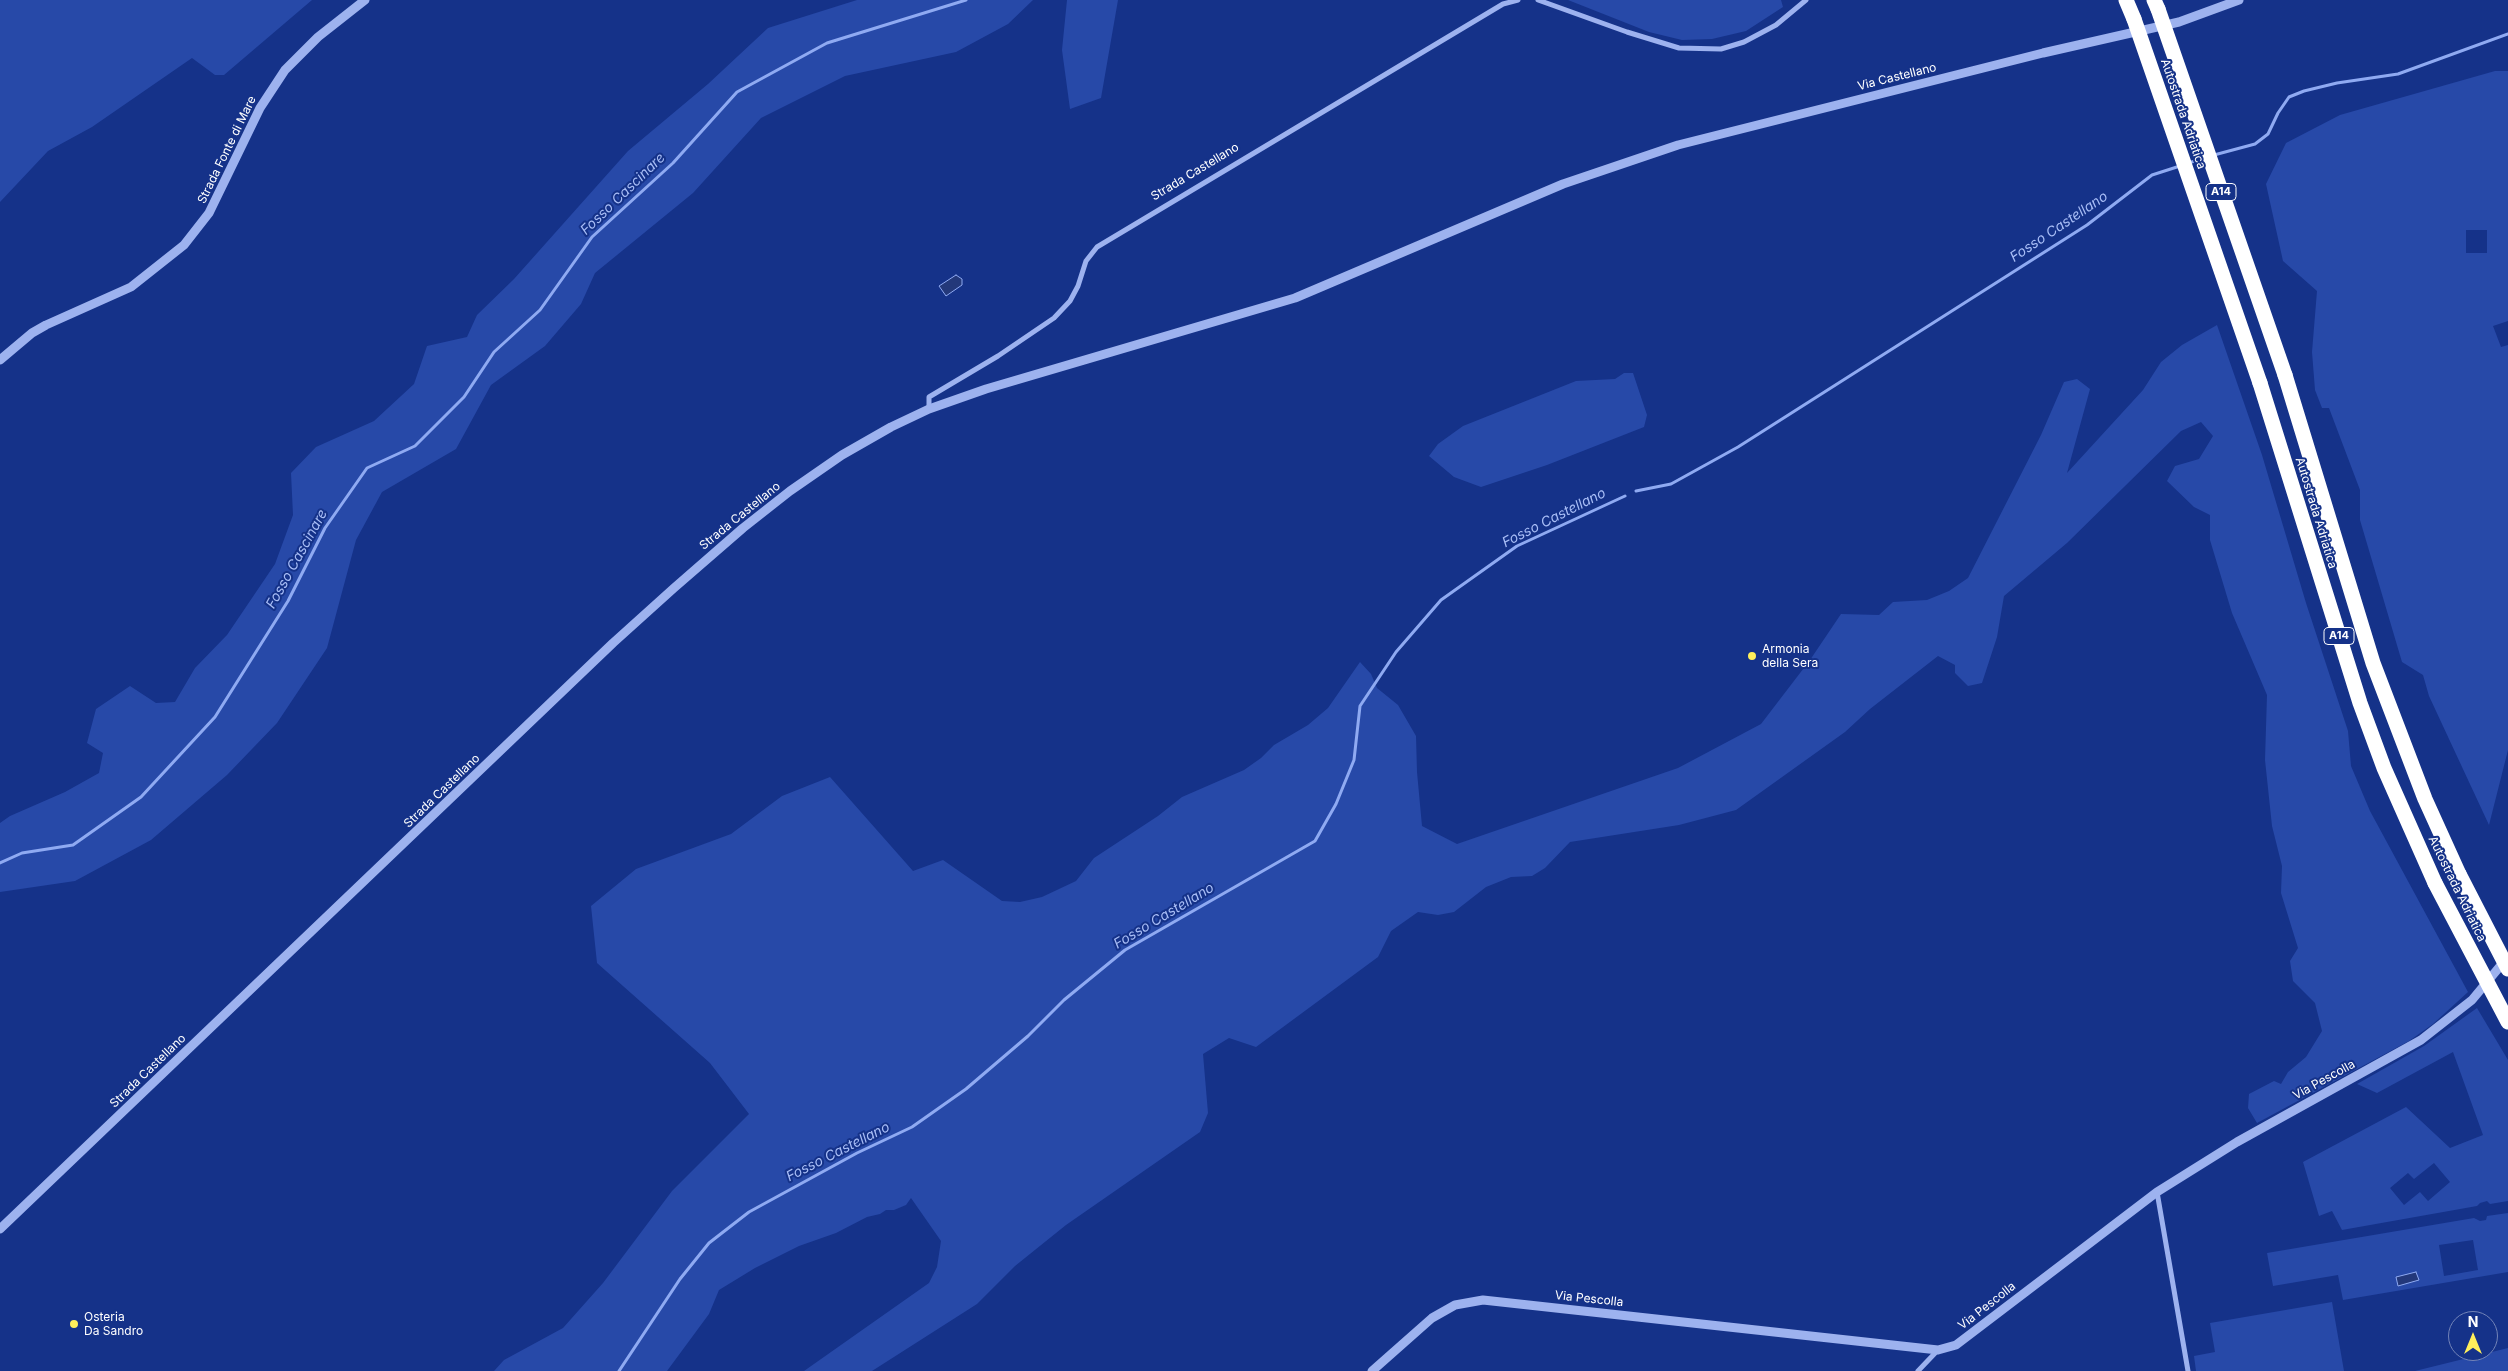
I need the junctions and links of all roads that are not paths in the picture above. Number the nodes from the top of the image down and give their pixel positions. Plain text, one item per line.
1 (365, 0) edge
2 (1518, 0) edge
3 (1538, 0) edge
4 (1806, 0) edge
5 (2126, 0) edge
6 (2154, 0) edge
7 (2239, 0) edge
8 (1563, 184) joint
9 (0, 360) edge
10 (929, 409) junction
11 (2508, 956) edge
12 (2508, 969) edge
13 (2508, 1022) edge
14 (2157, 1192) junction
15 (0, 1229) edge
16 (1938, 1350) junction
17 (1372, 1371) edge
18 (1918, 1371) edge
19 (2188, 1371) edge

1 - 9 street, Strada Fonte di Mare
2 - 10 street, Strada Castellano
3 - 4 street
5 - 13 highway, Autostrada Adriatica / A14, bridge
6 - 12 highway, Autostrada Adriatica / A14, bridge
7 - 8 street, Via Castellano
8 - 10 street, Strada Castellano
10 - 15 street, Strada Castellano
11 - 14 street, Via Pescolla
14 - 16 street, Via Pescolla
14 - 19 street
16 - 17 street, Via Pescolla
16 - 18 street

